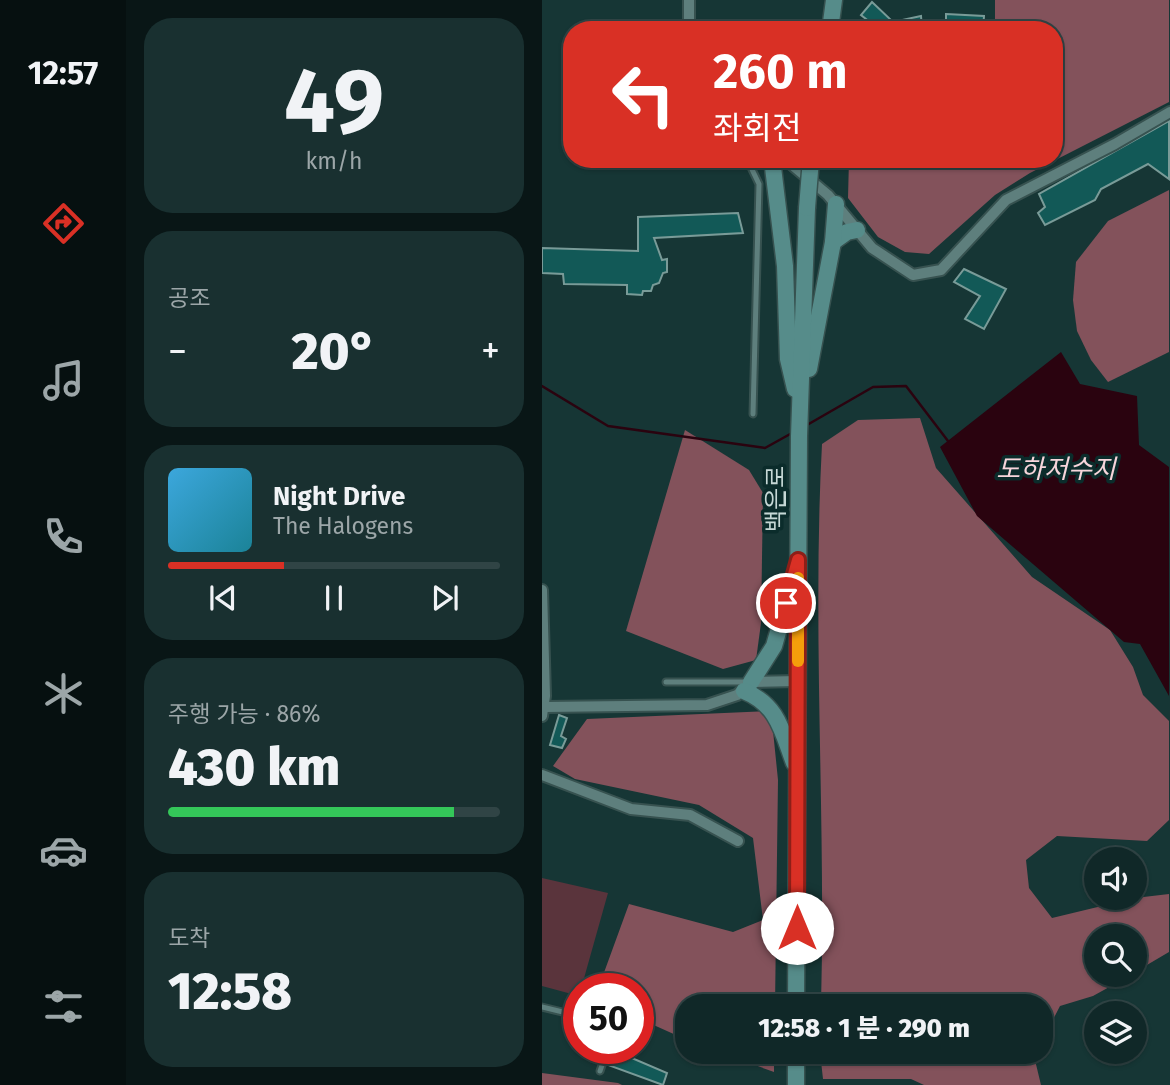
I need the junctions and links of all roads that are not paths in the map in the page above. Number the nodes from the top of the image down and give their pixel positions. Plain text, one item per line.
1 (688, 0) edge
2 (834, 0) edge
3 (689, 21) edge
4 (831, 21) edge
5 (1170, 112) edge
6 (751, 168) edge
7 (773, 168) edge
8 (795, 168) edge
9 (810, 168) edge
10 (836, 204) junction
11 (857, 230) junction
12 (832, 242) junction
13 (753, 414) dead end
14 (800, 423) junction
15 (798, 560) junction
16 (542, 590) edge
17 (666, 681) dead end
18 (798, 681) junction
19 (748, 686) junction
20 (543, 704) edge
21 (798, 770) junction
22 (542, 775) edge
23 (738, 841) dead end
24 (796, 994) edge
25 (542, 1007) edge
26 (563, 1012) edge
27 (602, 1064) edge
28 (796, 1064) edge
29 (600, 1070) dead end
30 (796, 1085) edge

1 - 3 street
2 - 4 main road
5 - 11 street
6 - 13 lane
7 - 14 main road
8 - 10 street
9 - 14 main road, 백은로, bridge
10 - 11 street
10 - 12 main road
11 - 12 main road
12 - 14 main road
14 - 15 main road, 백은로
15 - 18 main road, 백은로
15 - 19 main road
16 - 20 street
17 - 19 lane
18 - 19 street
18 - 21 main road, 백은로
19 - 20 street
19 - 21 main road
21 - 24 main road, 백은로
22 - 23 street
25 - 26 lane
27 - 29 lane
28 - 30 main road

